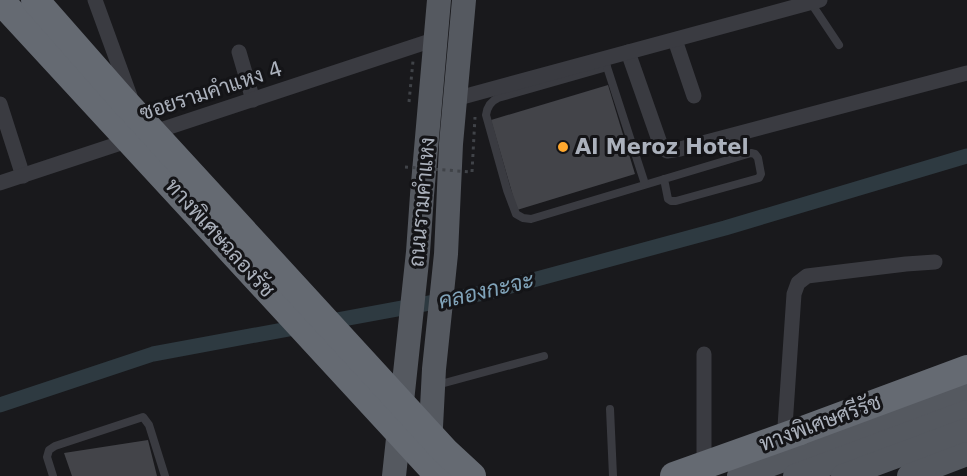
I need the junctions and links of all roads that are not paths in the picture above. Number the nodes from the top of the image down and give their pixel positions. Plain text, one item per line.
1 (0, 0) edge
2 (35, 0) edge
3 (95, 0) edge
4 (440, 0) edge
5 (464, 0) edge
6 (816, 1) edge
7 (460, 39) junction
8 (675, 39) junction
9 (425, 43) junction
10 (838, 45) dead end
11 (239, 52) dead end
12 (628, 52) junction
13 (606, 63) junction
14 (967, 73) edge
15 (466, 96) junction
16 (694, 96) dead end
17 (253, 100) junction
18 (0, 104) edge
19 (144, 136) junction
20 (23, 176) junction
21 (664, 179) junction
22 (0, 183) edge
23 (645, 184) junction
24 (935, 262) dead end
25 (704, 354) dead end
26 (544, 356) dead end
27 (434, 378) junction
28 (967, 392) edge
29 (610, 409) dead end
30 (967, 430) edge
31 (967, 454) edge
32 (789, 468) edge
33 (54, 476) edge
34 (165, 476) edge
35 (394, 476) edge
36 (428, 476) edge
37 (439, 476) edge
38 (472, 476) edge
39 (613, 476) edge
40 (674, 476) edge
41 (704, 476) edge
42 (739, 476) edge
43 (843, 476) edge
44 (909, 476) edge

1 - 37 highway, ทางพิเศษฉลองรัช, bridge
2 - 38 highway, ทางพิเศษฉลองรัช, bridge
3 - 19 street
4 - 9 main road, ถนนรามคำแหง
5 - 7 main road, ถนนรามคำแหง
6 - 8 street
6 - 10 lane
7 - 9 main road
7 - 15 main road, ถนนรามคำแหง
8 - 12 street
8 - 16 street
9 - 17 street, ซอยรามคำแหง 4
9 - 35 main road, ถนนรามคำแหง
11 - 17 street
12 - 13 street
12 - 14 street
13 - 15 street
13 - 23 lane
13 - 23 lane
15 - 27 main road, ถนนรามคำแหง
17 - 19 street, ซอยรามคำแหง 4
18 - 20 street
19 - 20 street, ซอยรามคำแหง 4
20 - 22 street, ซอยรามคำแหง 4
21 - 21 lane
21 - 23 lane
24 - 32 street
25 - 41 street
26 - 27 lane
27 - 36 main road, ถนนรามคำแหง
28 - 32 main road
28 - 40 highway, ทางพิเศษศรีรัช, bridge
29 - 39 lane
30 - 43 main road
31 - 44 main road
32 - 42 main road
33 - 34 lane

